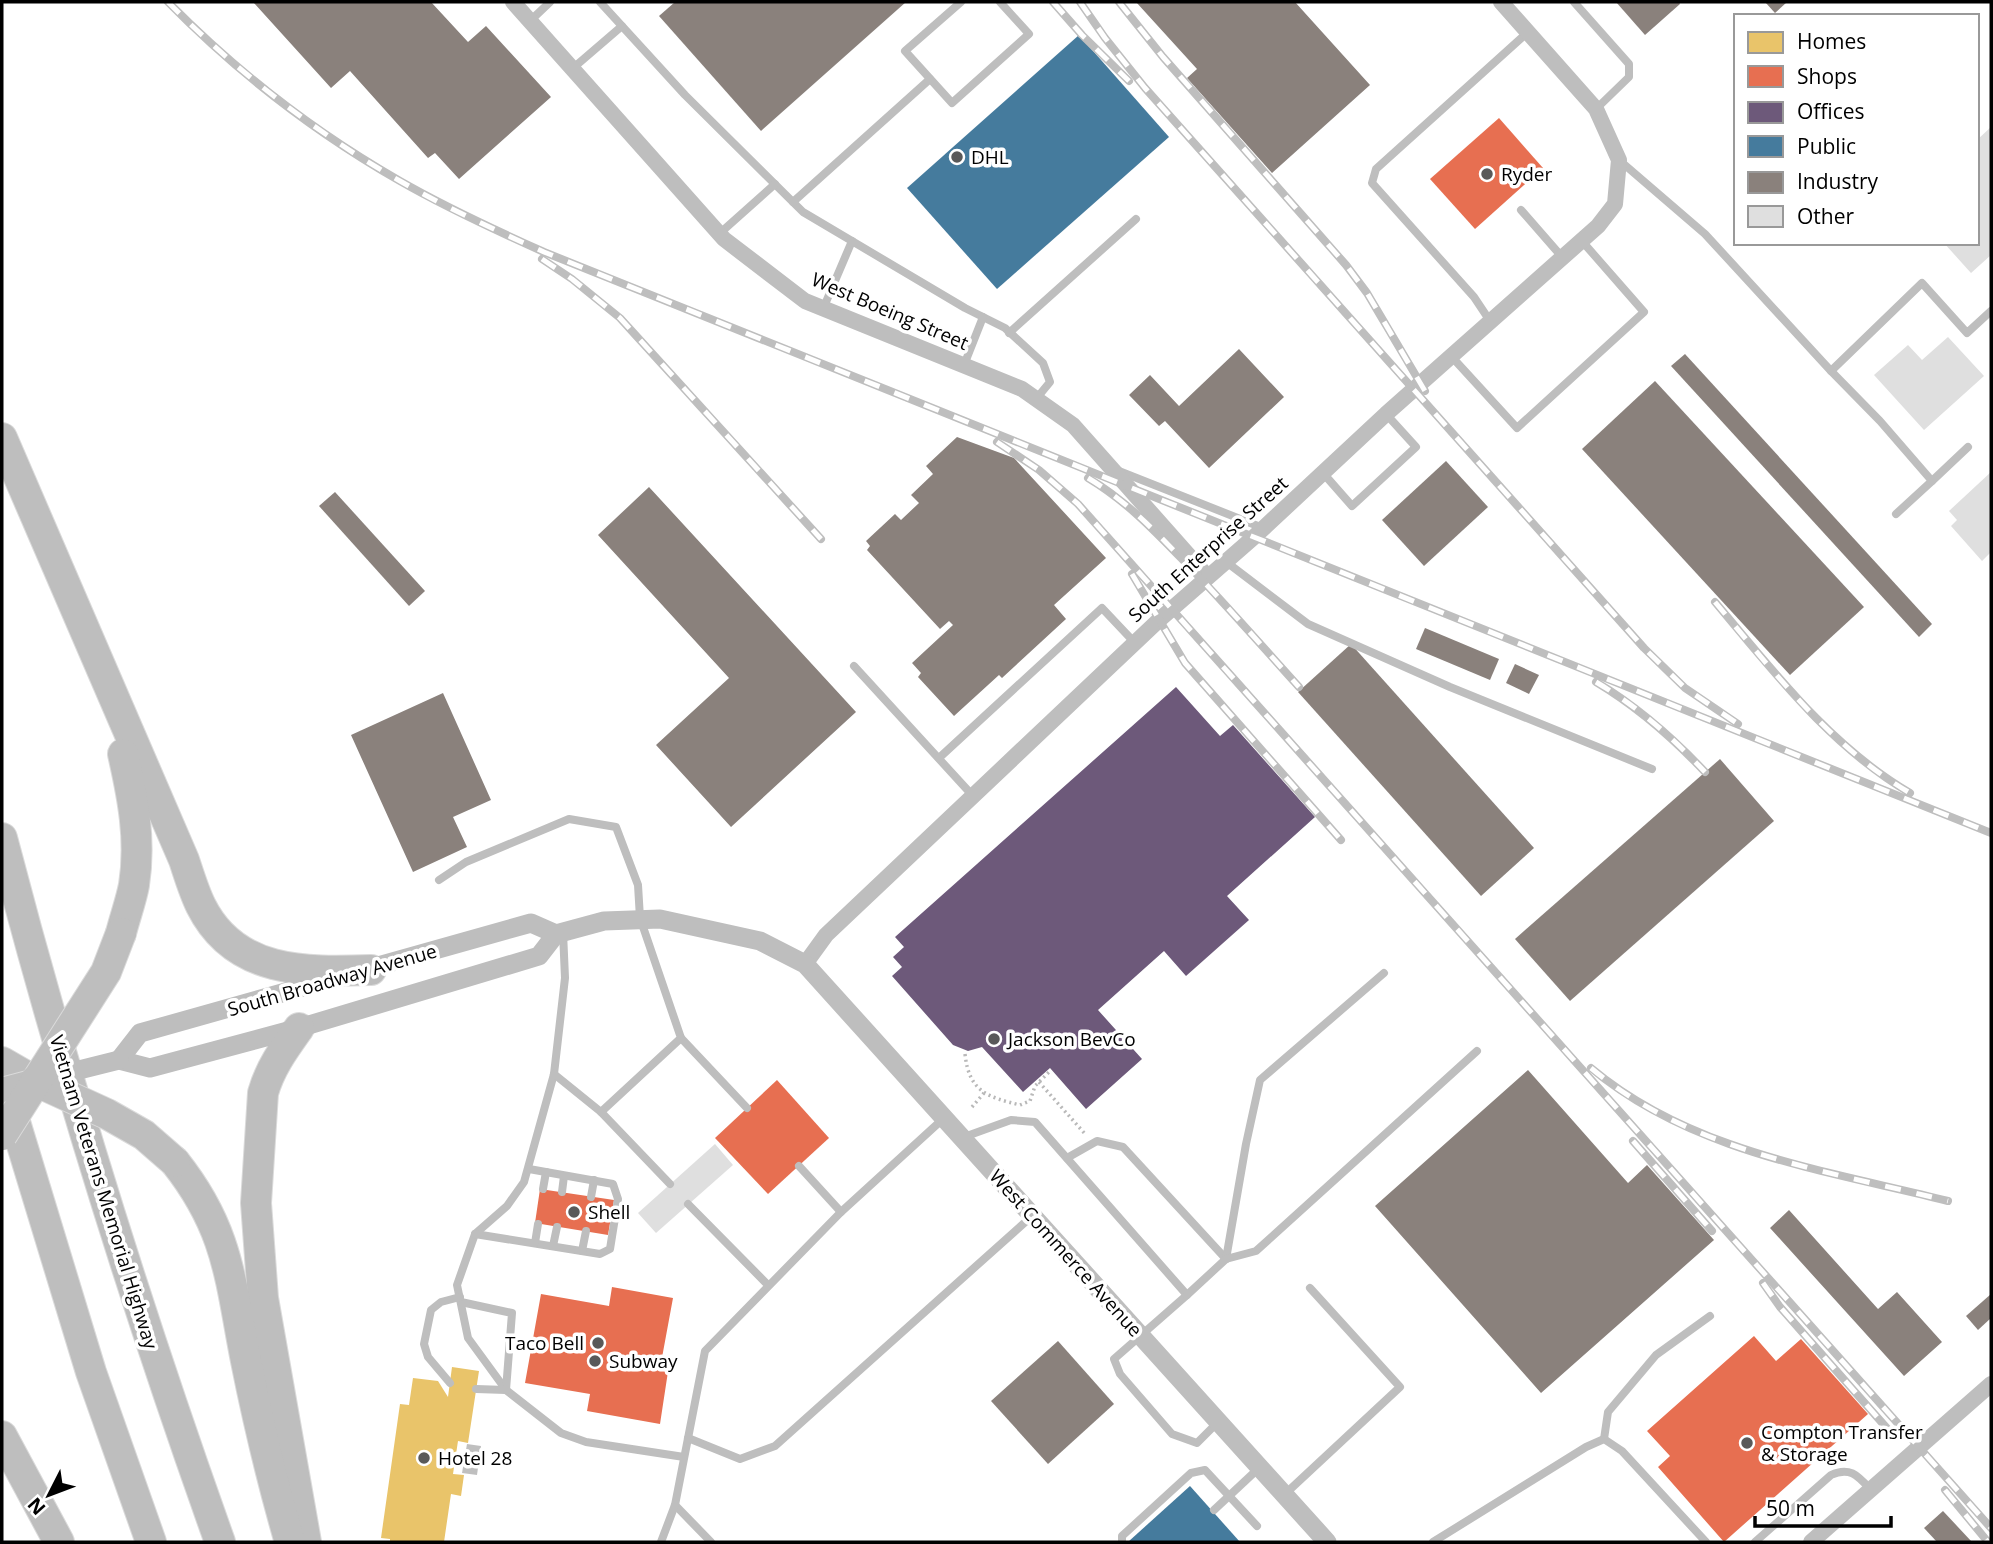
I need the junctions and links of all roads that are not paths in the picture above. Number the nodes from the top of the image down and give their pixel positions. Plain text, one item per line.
1 (513, 2) edge
2 (550, 2) edge
3 (600, 2) edge
4 (961, 2) edge
5 (1000, 2) edge
6 (1501, 2) edge
7 (1574, 2) edge
8 (530, 21) junction
9 (622, 26) junction
10 (1528, 32) junction
11 (572, 69) junction
12 (930, 79) junction
13 (1596, 109) junction
14 (1619, 160) junction
15 (775, 184) junction
16 (793, 202) junction
17 (1521, 209) dead end
18 (1136, 219) dead end
19 (719, 234) junction
20 (1581, 240) junction
21 (852, 241) junction
22 (1562, 257) junction
23 (823, 309) junction
24 (1991, 312) edge
25 (983, 317) junction
26 (1490, 321) junction
27 (1009, 332) junction
28 (1451, 356) junction
29 (964, 365) junction
30 (1831, 371) junction
31 (1036, 399) junction
32 (1386, 414) junction
33 (2, 438) edge
34 (1968, 447) dead end
35 (1110, 468) junction
36 (1323, 473) junction
37 (1932, 481) junction
38 (1896, 514) dead end
39 (1263, 528) junction
40 (1225, 561) junction
41 (1208, 576) junction
42 (1135, 643) junction
43 (92, 646) junction
44 (855, 666) dead end
45 (939, 758) junction
46 (1652, 769) dead end
47 (973, 796) junction
48 (2, 838) edge
49 (439, 880) dead end
50 (640, 918) junction
51 (559, 933) junction
52 (805, 964) junction
53 (371, 970) junction
54 (1384, 972) dead end
55 (299, 1028) junction
56 (681, 1038) junction
57 (1477, 1051) dead end
58 (119, 1060) junction
59 (2, 1062) edge
60 (554, 1074) junction
61 (2, 1078) edge
62 (35, 1081) junction
63 (2, 1090) edge
64 (747, 1108) dead end
65 (601, 1112) junction
66 (944, 1118) junction
67 (2, 1135) edge
68 (961, 1138) junction
69 (1067, 1158) junction
70 (799, 1166) dead end
71 (529, 1168) junction
72 (546, 1172) junction
73 (564, 1176) junction
74 (594, 1180) junction
75 (670, 1184) dead end
76 (543, 1189) dead end
77 (562, 1192) dead end
78 (591, 1197) dead end
79 (688, 1204) dead end
80 (841, 1212) junction
81 (1031, 1216) junction
82 (538, 1224) dead end
83 (556, 1227) dead end
84 (586, 1231) dead end
85 (475, 1234) junction
86 (535, 1243) junction
87 (553, 1247) junction
88 (582, 1251) junction
89 (1226, 1259) junction
90 (768, 1285) junction
91 (1310, 1288) dead end
92 (1187, 1295) junction
93 (460, 1299) junction
94 (1710, 1316) dead end
95 (1141, 1337) junction
96 (450, 1383) dead end
97 (1991, 1384) edge
98 (476, 1389) dead end
99 (506, 1390) junction
100 (1218, 1422) junction
101 (2, 1436) edge
102 (688, 1438) junction
103 (1604, 1439) junction
104 (684, 1457) junction
105 (2, 1461) edge
106 (1259, 1468) junction
107 (1871, 1490) junction
108 (1284, 1495) junction
109 (1229, 1496) junction
110 (675, 1505) junction
111 (1213, 1510) dead end
112 (1257, 1527) dead end
113 (1323, 1541) edge
114 (57, 1542) edge
115 (150, 1542) edge
116 (220, 1542) edge
117 (290, 1542) edge
118 (306, 1542) edge
119 (661, 1542) edge
120 (711, 1542) edge
121 (1122, 1542) edge
122 (1433, 1542) edge
123 (1706, 1542) edge
124 (1755, 1542) edge
125 (1811, 1542) edge

1 - 8 street, West Boeing Street
2 - 8 lane
3 - 9 lane
4 - 12 lane
5 - 12 lane
6 - 10 street
7 - 13 lane
8 - 11 street, West Boeing Street
9 - 11 lane
9 - 15 lane
10 - 13 street
10 - 26 lane
11 - 19 street, West Boeing Street
12 - 16 lane
13 - 14 street
14 - 20 street, South Enterprise Street
14 - 30 lane
15 - 16 lane
15 - 19 lane
16 - 21 lane
17 - 22 lane
18 - 27 lane
19 - 23 street, West Boeing Street
20 - 22 street, South Enterprise Street
20 - 28 lane
21 - 23 lane
21 - 25 lane
22 - 26 street, South Enterprise Street
23 - 29 street, West Boeing Street
24 - 30 lane
25 - 27 lane
25 - 29 lane
26 - 28 street, South Enterprise Street
27 - 31 lane
28 - 32 street, South Enterprise Street
29 - 31 street, West Boeing Street
30 - 37 lane
31 - 35 street, West Boeing Street
32 - 36 street, South Enterprise Street
32 - 36 lane
33 - 43 highway
34 - 37 lane
35 - 39 lane
35 - 41 street, West Boeing Street
36 - 39 street, South Enterprise Street
37 - 38 lane
39 - 40 street, South Enterprise Street
40 - 41 street, South Enterprise Street
40 - 46 lane
41 - 42 street, South Enterprise Street
42 - 45 lane
42 - 47 street, South Enterprise Street
43 - 53 highway
43 - 62 highway, bridge
44 - 45 lane
45 - 47 lane
47 - 52 street, South Enterprise Street
48 - 116 highway, Vietnam Veterans Memorial Highway
49 - 50 lane
50 - 51 street
50 - 52 street
50 - 56 lane
51 - 53 street, South Broadway Avenue
51 - 55 street, South Broadway Avenue
51 - 60 lane
52 - 66 street, West Commerce Avenue
53 - 58 street, South Broadway Avenue
54 - 89 lane
55 - 58 street, South Broadway Avenue
55 - 118 highway
56 - 64 lane
56 - 65 lane
57 - 89 lane
58 - 62 street, South Broadway Avenue, bridge
59 - 62 highway
60 - 65 lane
60 - 71 lane
61 - 115 highway
62 - 63 main road, South Broadway Avenue, bridge
62 - 67 highway, bridge
62 - 117 highway, bridge
65 - 75 lane
66 - 68 street, West Commerce Avenue
66 - 80 lane
68 - 69 lane
68 - 81 street, West Commerce Avenue
69 - 89 lane
69 - 92 lane
70 - 80 lane
71 - 72 lane
71 - 85 lane
72 - 73 lane
72 - 76 lane
73 - 74 lane
73 - 77 lane
74 - 78 lane
74 - 88 lane
79 - 90 lane
80 - 90 lane
81 - 95 street, West Commerce Avenue
81 - 102 lane
82 - 86 lane
83 - 87 lane
84 - 88 lane
85 - 86 lane
85 - 93 lane
86 - 87 lane
87 - 88 lane
89 - 92 lane
90 - 102 lane
91 - 108 lane
92 - 95 lane
93 - 96 lane
93 - 99 lane
93 - 99 lane
94 - 103 lane
95 - 100 street, West Commerce Avenue
95 - 100 lane
97 - 107 street
98 - 99 lane
99 - 104 lane
100 - 106 street, West Commerce Avenue
101 - 114 highway
102 - 104 lane
103 - 122 lane
103 - 123 lane
104 - 110 lane
105 - 114 highway
106 - 108 street, West Commerce Avenue
106 - 109 lane
107 - 124 lane
107 - 125 street
108 - 113 street, West Commerce Avenue
109 - 111 lane
109 - 112 lane
109 - 121 lane
110 - 119 lane
110 - 120 lane

